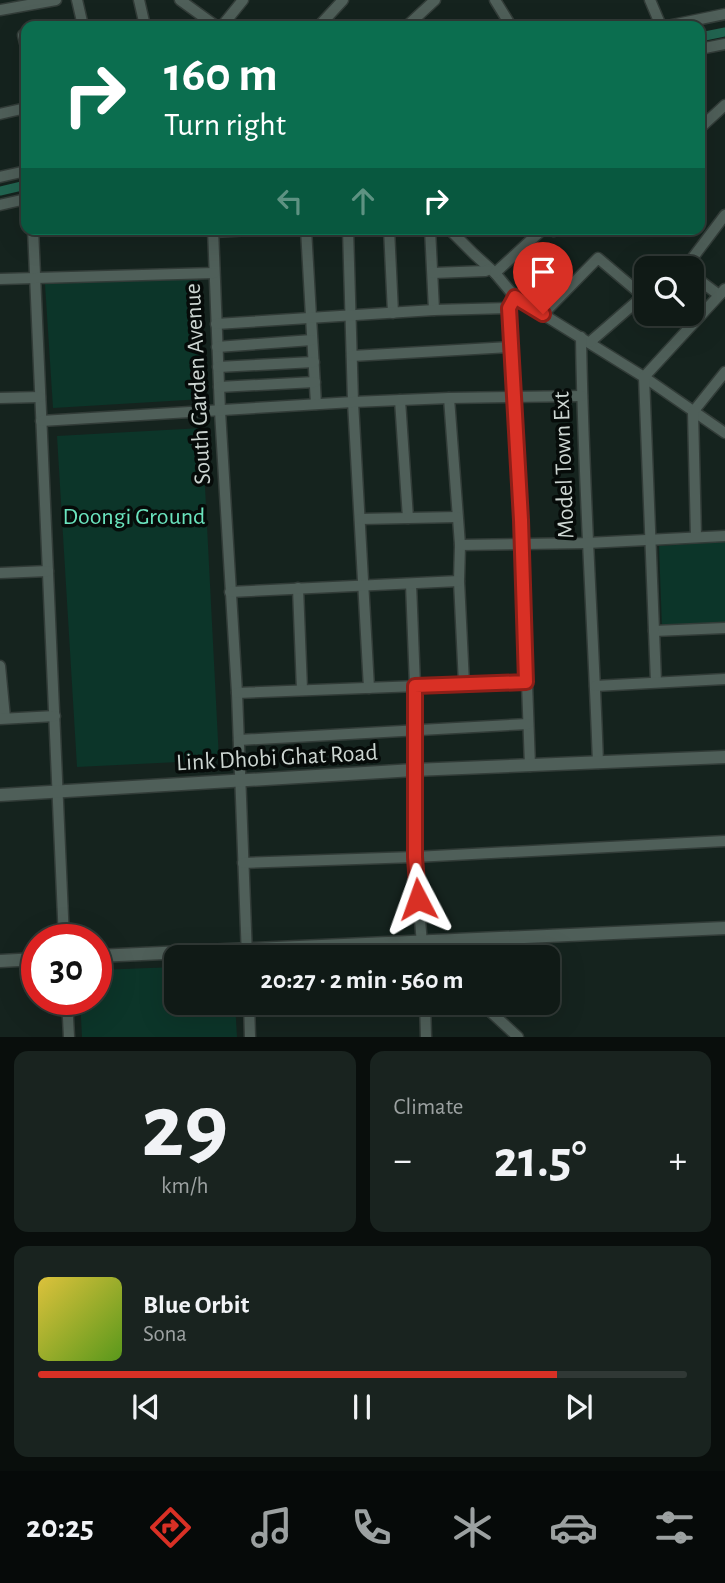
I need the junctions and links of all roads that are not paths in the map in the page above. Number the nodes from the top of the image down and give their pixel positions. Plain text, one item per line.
1 (56, 0) edge
2 (77, 0) edge
3 (139, 0) edge
4 (180, 0) edge
5 (243, 0) edge
6 (343, 0) edge
7 (435, 0) edge
8 (495, 0) edge
9 (650, 0) edge
10 (0, 10) edge
11 (725, 14) edge
12 (82, 21) edge
13 (144, 21) edge
14 (209, 21) edge
15 (226, 21) edge
16 (324, 21) edge
17 (412, 21) edge
18 (508, 21) edge
19 (659, 21) edge
20 (691, 21) edge
21 (725, 44) edge
22 (705, 48) edge
23 (725, 105) edge
24 (21, 109) edge
25 (0, 114) edge
26 (705, 123) edge
27 (21, 172) edge
28 (0, 177) edge
29 (21, 200) edge
30 (0, 205) edge
31 (725, 215) edge
32 (33, 235) edge
33 (213, 235) edge
34 (306, 235) edge
35 (348, 235) edge
36 (389, 235) edge
37 (430, 235) edge
38 (455, 235) edge
39 (536, 235) edge
40 (694, 256) edge
41 (492, 271) junction
42 (214, 273) junction
43 (433, 273) junction
44 (36, 277) junction
45 (0, 279) edge
46 (704, 282) edge
47 (722, 292) edge
48 (515, 297) junction
49 (509, 308) junction
50 (433, 310) junction
51 (393, 313) junction
52 (543, 314) junction
53 (351, 316) junction
54 (312, 318) junction
55 (216, 324) junction
56 (586, 340) junction
57 (312, 341) junction
58 (217, 347) junction
59 (511, 347) junction
60 (352, 356) junction
61 (314, 362) junction
62 (218, 367) junction
63 (725, 372) edge
64 (644, 377) junction
65 (315, 382) junction
66 (219, 387) junction
67 (515, 396) junction
68 (582, 396) junction
69 (40, 397) junction
70 (0, 398) edge
71 (449, 398) junction
72 (400, 400) junction
73 (353, 402) junction
74 (316, 404) junction
75 (220, 411) junction
76 (693, 412) junction
77 (41, 421) junction
78 (725, 433) edge
79 (457, 517) junction
80 (408, 518) junction
81 (360, 519) junction
82 (725, 536) edge
83 (696, 537) junction
84 (650, 540) junction
85 (587, 543) junction
86 (522, 544) junction
87 (460, 545) junction
88 (48, 571) junction
89 (0, 573) edge
90 (459, 581) junction
91 (411, 584) junction
92 (364, 585) junction
93 (298, 589) junction
94 (230, 592) junction
95 (725, 628) edge
96 (654, 631) junction
97 (0, 666) edge
98 (725, 679) edge
99 (526, 682) junction
100 (656, 682) junction
101 (464, 684) junction
102 (415, 686) junction
103 (595, 686) junction
104 (369, 688) junction
105 (302, 690) junction
106 (237, 693) junction
107 (55, 716) junction
108 (3, 719) edge
109 (528, 724) junction
110 (415, 730) junction
111 (239, 740) junction
112 (725, 757) edge
113 (598, 764) junction
114 (530, 766) junction
115 (414, 770) junction
116 (239, 781) junction
117 (58, 792) junction
118 (0, 795) edge
119 (725, 841) edge
120 (415, 857) junction
121 (243, 863) junction
122 (63, 924) edge
123 (725, 928) edge
124 (421, 942) junction
125 (247, 945) edge
126 (378, 945) edge
127 (421, 945) edge
128 (164, 955) edge
129 (112, 956) edge
130 (21, 960) edge
131 (0, 961) edge
132 (68, 1015) edge
133 (249, 1015) edge
134 (425, 1015) edge
135 (494, 1015) edge
136 (69, 1037) edge
137 (250, 1037) edge
138 (426, 1037) edge
139 (518, 1037) edge

1 - 10 street
2 - 12 street
3 - 13 street
4 - 14 street
5 - 15 street
6 - 16 street
7 - 17 street
8 - 18 street
9 - 19 street
11 - 20 street
21 - 22 street
23 - 26 street
24 - 25 street
27 - 28 street
29 - 30 street
31 - 40 street
32 - 44 street
33 - 42 street, South Garden Avenue
34 - 54 street
35 - 53 street
36 - 51 street
37 - 43 street
38 - 41 street
39 - 41 street
41 - 43 street
41 - 48 street
42 - 44 street
42 - 55 street, South Garden Avenue
43 - 50 street
44 - 45 street
44 - 69 street
46 - 47 street
47 - 64 street
48 - 49 street
48 - 52 street
49 - 50 street
49 - 59 street
50 - 51 street
51 - 53 street
52 - 56 street
52 - 56 street
53 - 54 street
53 - 60 street
54 - 55 street
54 - 57 street
55 - 58 street, South Garden Avenue
56 - 64 street
56 - 68 street, Model Town Ext
57 - 58 street
57 - 61 street
58 - 62 street, South Garden Avenue
59 - 60 street
59 - 67 street
60 - 73 street
61 - 62 street
61 - 65 street
62 - 66 street, South Garden Avenue
63 - 76 street
64 - 76 street
64 - 84 street
65 - 66 street
65 - 74 street
66 - 75 street, South Garden Avenue
67 - 68 street
67 - 71 street
67 - 86 street
68 - 85 street, Model Town Ext
69 - 70 street
69 - 77 street
71 - 72 street
71 - 79 street
72 - 73 street
72 - 80 street
73 - 74 street
73 - 81 street
74 - 75 street
75 - 77 street
75 - 94 street, South Garden Avenue
76 - 78 street
76 - 83 street
77 - 88 street
79 - 80 street
79 - 87 street
80 - 81 street
81 - 92 street
82 - 83 street
83 - 84 street
84 - 85 street
84 - 96 street
85 - 86 street
85 - 103 street, Model Town Ext
86 - 87 street
86 - 99 street
87 - 90 street
88 - 89 street
88 - 107 street
90 - 91 street
90 - 101 street
91 - 92 street
91 - 102 street
92 - 93 street
92 - 104 street
93 - 94 street
93 - 105 street
94 - 106 street, South Garden Avenue
95 - 96 street
96 - 100 street
97 - 108 street
98 - 100 street
99 - 101 street
99 - 109 street
100 - 103 street
101 - 102 street
102 - 104 street
102 - 110 street
103 - 113 street, Model Town Ext
104 - 105 street
105 - 106 street
106 - 111 street, South Garden Avenue
107 - 108 street
107 - 117 street
109 - 110 street
109 - 114 street
110 - 111 street
110 - 115 street
111 - 116 street, South Garden Avenue
112 - 113 street, Link Dhobi Ghat Road
113 - 114 street, Link Dhobi Ghat Road
114 - 115 street, Link Dhobi Ghat Road
115 - 116 street, Link Dhobi Ghat Road
115 - 120 street
116 - 117 street, Link Dhobi Ghat Road
116 - 121 street, South Garden Avenue
117 - 118 street, Link Dhobi Ghat Road
117 - 122 street
119 - 120 street
120 - 121 street
120 - 124 street
121 - 125 street, South Garden Avenue
123 - 124 street
124 - 126 street
124 - 127 street
128 - 129 street
130 - 131 street
132 - 136 street
133 - 137 street
134 - 138 street
135 - 139 street

